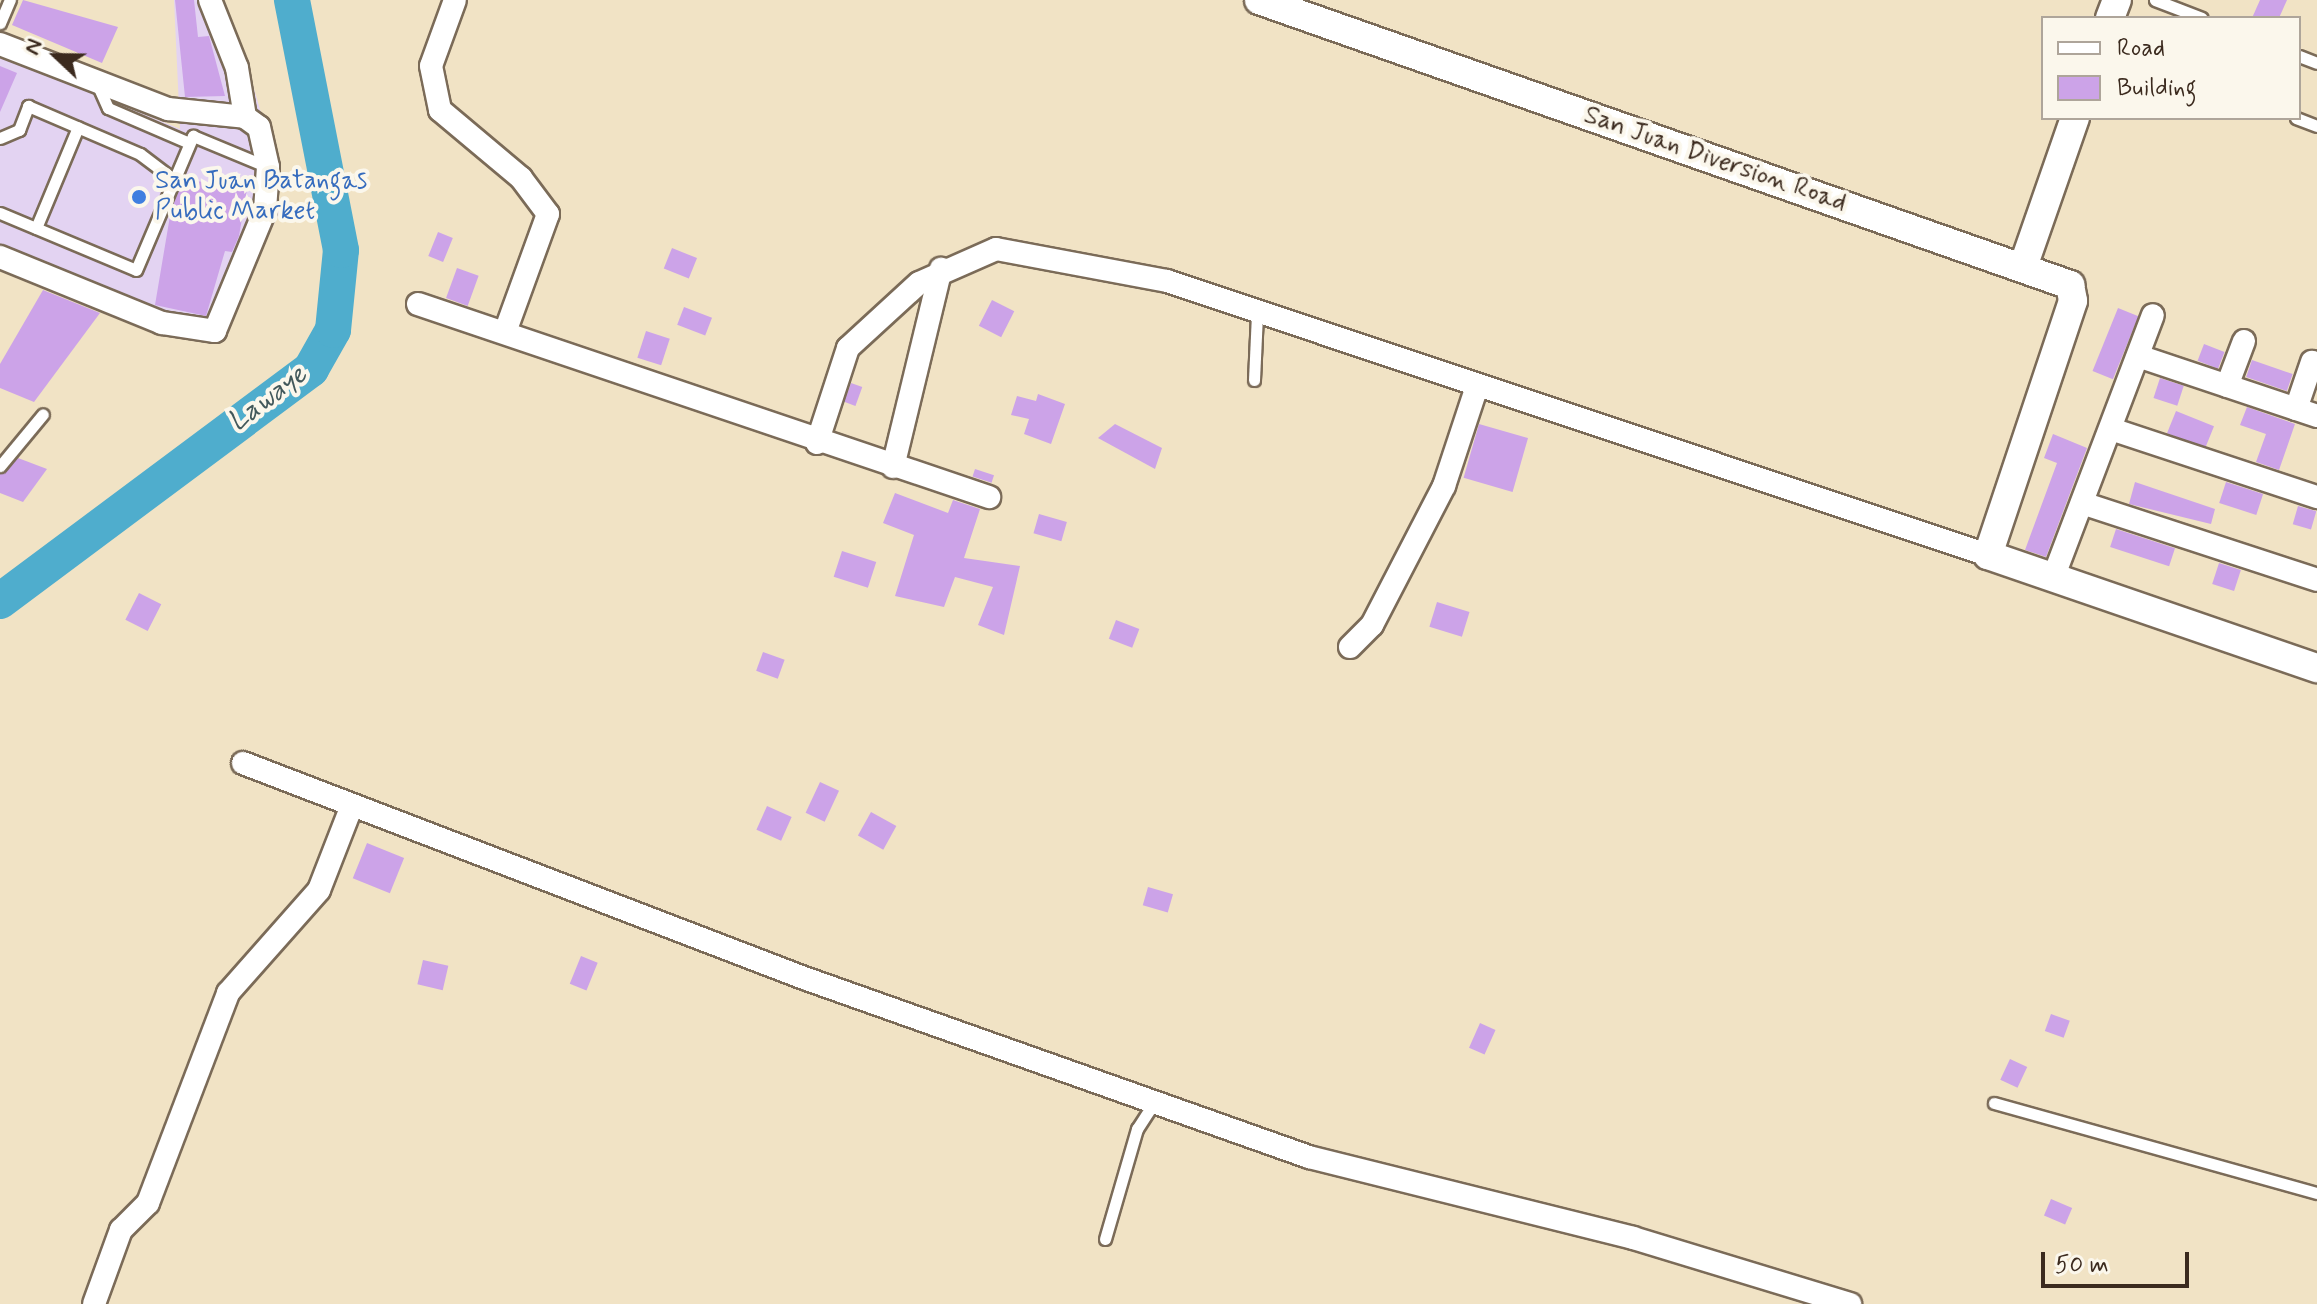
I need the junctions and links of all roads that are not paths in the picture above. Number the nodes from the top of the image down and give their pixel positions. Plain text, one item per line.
1 (10, 0) edge
2 (210, 0) edge
3 (455, 0) edge
4 (1259, 0) edge
5 (2155, 0) edge
6 (2197, 16) edge
7 (0, 23) edge
8 (0, 44) edge
9 (99, 88) junction
10 (2074, 120) edge
11 (252, 122) junction
12 (78, 127) junction
13 (0, 138) edge
14 (187, 142) junction
15 (268, 167) junction
16 (172, 178) junction
17 (0, 213) edge
18 (36, 228) junction
19 (0, 257) edge
20 (2023, 267) junction
21 (941, 269) junction
22 (418, 304) dead end
23 (1257, 314) junction
24 (2153, 315) dead end
25 (505, 332) junction
26 (2244, 341) dead end
27 (2138, 356) junction
28 (2312, 362) dead end
29 (1254, 380) dead end
30 (2227, 386) junction
31 (1476, 389) junction
32 (2306, 413) edge
33 (43, 414) dead end
34 (2111, 429) junction
35 (817, 443) junction
36 (0, 466) edge
37 (893, 467) junction
38 (989, 497) dead end
39 (2317, 497) edge
40 (2082, 503) junction
41 (1988, 555) junction
42 (2053, 578) junction
43 (2317, 580) edge
44 (1350, 647) dead end
45 (2317, 668) edge
46 (243, 763) dead end
47 (351, 808) junction
48 (1156, 1099) junction
49 (1994, 1103) dead end
50 (2317, 1193) edge
51 (1105, 1239) dead end
52 (94, 1304) edge
53 (1850, 1304) edge

1 - 7 lane
2 - 11 street
3 - 25 street
4 - 20 street, San Juan Diversion Road
5 - 6 lane
8 - 9 street
9 - 11 street
9 - 14 lane
10 - 20 street
11 - 15 street
12 - 13 lane
12 - 16 lane
12 - 18 lane
14 - 15 lane
14 - 16 lane
15 - 19 street
16 - 18 lane
17 - 18 lane
20 - 41 street, San Juan Diversion Road
21 - 23 street
21 - 35 street
21 - 37 street
22 - 25 street
23 - 29 lane
23 - 31 street
24 - 27 street
25 - 35 street
26 - 30 street
27 - 30 street
27 - 34 street
28 - 32 street
30 - 32 street
31 - 41 street
31 - 44 street
33 - 36 lane
34 - 39 street
34 - 40 street
35 - 37 street
37 - 38 street
40 - 42 street
40 - 43 street
41 - 42 street
42 - 45 street
46 - 47 street
47 - 48 street
47 - 52 street
48 - 51 lane
48 - 53 street
49 - 50 lane

